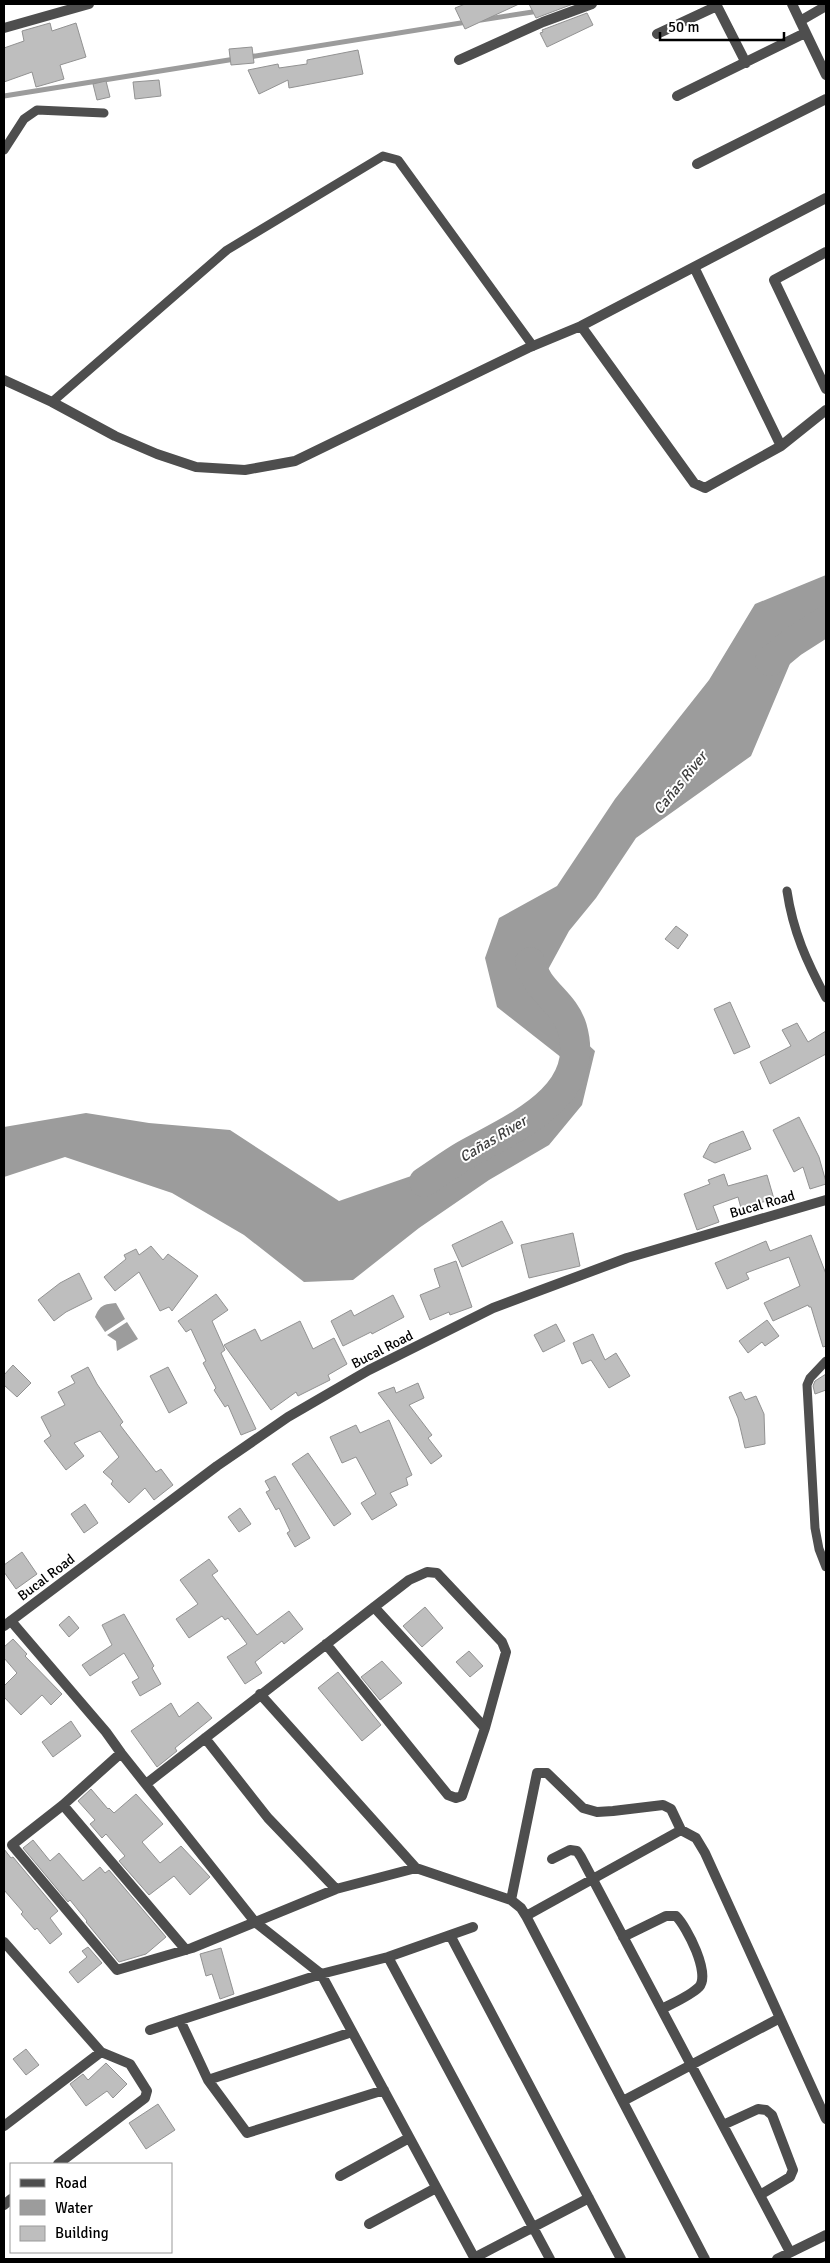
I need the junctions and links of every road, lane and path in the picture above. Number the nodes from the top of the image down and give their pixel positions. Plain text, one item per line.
1 (88, 4) edge
2 (592, 4) edge
3 (792, 4) edge
4 (716, 5) edge
5 (826, 6) edge
6 (800, 21) junction
7 (4, 28) edge
8 (805, 33) junction
9 (657, 34) dead end
10 (458, 60) dead end
11 (746, 63) junction
12 (826, 75) edge
13 (677, 96) dead end
14 (826, 99) edge
15 (104, 113) dead end
16 (4, 150) edge
17 (697, 164) dead end
18 (826, 198) edge
19 (826, 252) edge
20 (694, 267) junction
21 (581, 326) junction
22 (533, 346) junction
23 (4, 380) edge
24 (826, 389) edge
25 (52, 402) junction
26 (826, 410) edge
27 (781, 446) junction
28 (787, 891) dead end
29 (826, 998) edge
30 (826, 1200) edge
31 (826, 1360) edge
32 (826, 1567) edge
33 (374, 1607) junction
34 (8, 1623) edge
35 (326, 1644) junction
36 (260, 1694) junction
37 (485, 1728) junction
38 (205, 1738) junction
39 (121, 1753) junction
40 (146, 1784) junction
41 (63, 1805) junction
42 (680, 1830) junction
43 (552, 1859) dead end
44 (416, 1868) junction
45 (593, 1879) junction
46 (336, 1889) junction
47 (511, 1900) junction
48 (526, 1916) junction
49 (255, 1922) junction
50 (473, 1927) dead end
51 (450, 1935) junction
52 (624, 1937) junction
53 (4, 1942) edge
54 (186, 1950) junction
55 (388, 1957) junction
56 (321, 1974) junction
57 (662, 2009) junction
58 (780, 2018) junction
59 (180, 2020) junction
60 (150, 2030) dead end
61 (352, 2032) junction
62 (101, 2052) junction
63 (691, 2065) junction
64 (208, 2080) junction
65 (384, 2090) junction
66 (622, 2101) junction
67 (826, 2119) edge
68 (723, 2125) junction
69 (4, 2126) edge
70 (409, 2138) junction
71 (59, 2163) edge
72 (340, 2176) dead end
73 (436, 2188) junction
74 (760, 2195) junction
75 (589, 2198) junction
76 (368, 2224) dead end
77 (533, 2228) junction
78 (826, 2235) edge
79 (790, 2252) junction
80 (474, 2259) edge
81 (550, 2259) edge
82 (621, 2259) edge
83 (705, 2259) edge
84 (777, 2259) edge

1 - 7 street
2 - 10 street
3 - 6 street
4 - 9 street
4 - 11 street
5 - 6 street
6 - 8 street
8 - 11 street
8 - 12 street
11 - 13 street
14 - 17 street
15 - 16 lane
18 - 20 street
19 - 24 street
20 - 21 street
20 - 27 street
21 - 22 street
21 - 27 street
22 - 25 street
22 - 25 lane
23 - 25 street
26 - 27 street
28 - 29 lane
30 - 34 street, Bucal Road
31 - 32 lane
33 - 35 street
33 - 37 street
33 - 37 street
34 - 39 street
35 - 36 street
35 - 37 street
36 - 38 street
36 - 44 street
38 - 40 street
38 - 46 street
39 - 40 street
39 - 41 street
40 - 49 street
41 - 54 street
41 - 54 street
42 - 45 street
42 - 47 street
42 - 58 street
43 - 45 street
44 - 46 street
44 - 47 street
45 - 48 street
45 - 52 street
46 - 49 street
47 - 48 street
48 - 66 street
49 - 54 street
49 - 56 street
50 - 51 street
51 - 55 street
51 - 75 street
52 - 57 street
52 - 57 street
53 - 62 street
55 - 56 street
55 - 77 street
56 - 59 street
56 - 61 street
57 - 63 street
58 - 63 street
58 - 67 street
59 - 60 street
59 - 64 street
61 - 64 street
61 - 65 street
62 - 69 street
62 - 71 street
63 - 66 street
63 - 68 street
64 - 65 street
65 - 70 street
66 - 83 street
68 - 74 street
68 - 74 street
70 - 72 street
70 - 73 street
73 - 76 street
73 - 80 street
74 - 79 street
75 - 77 street
75 - 82 street
77 - 80 street
77 - 81 street
78 - 79 street
79 - 84 street

